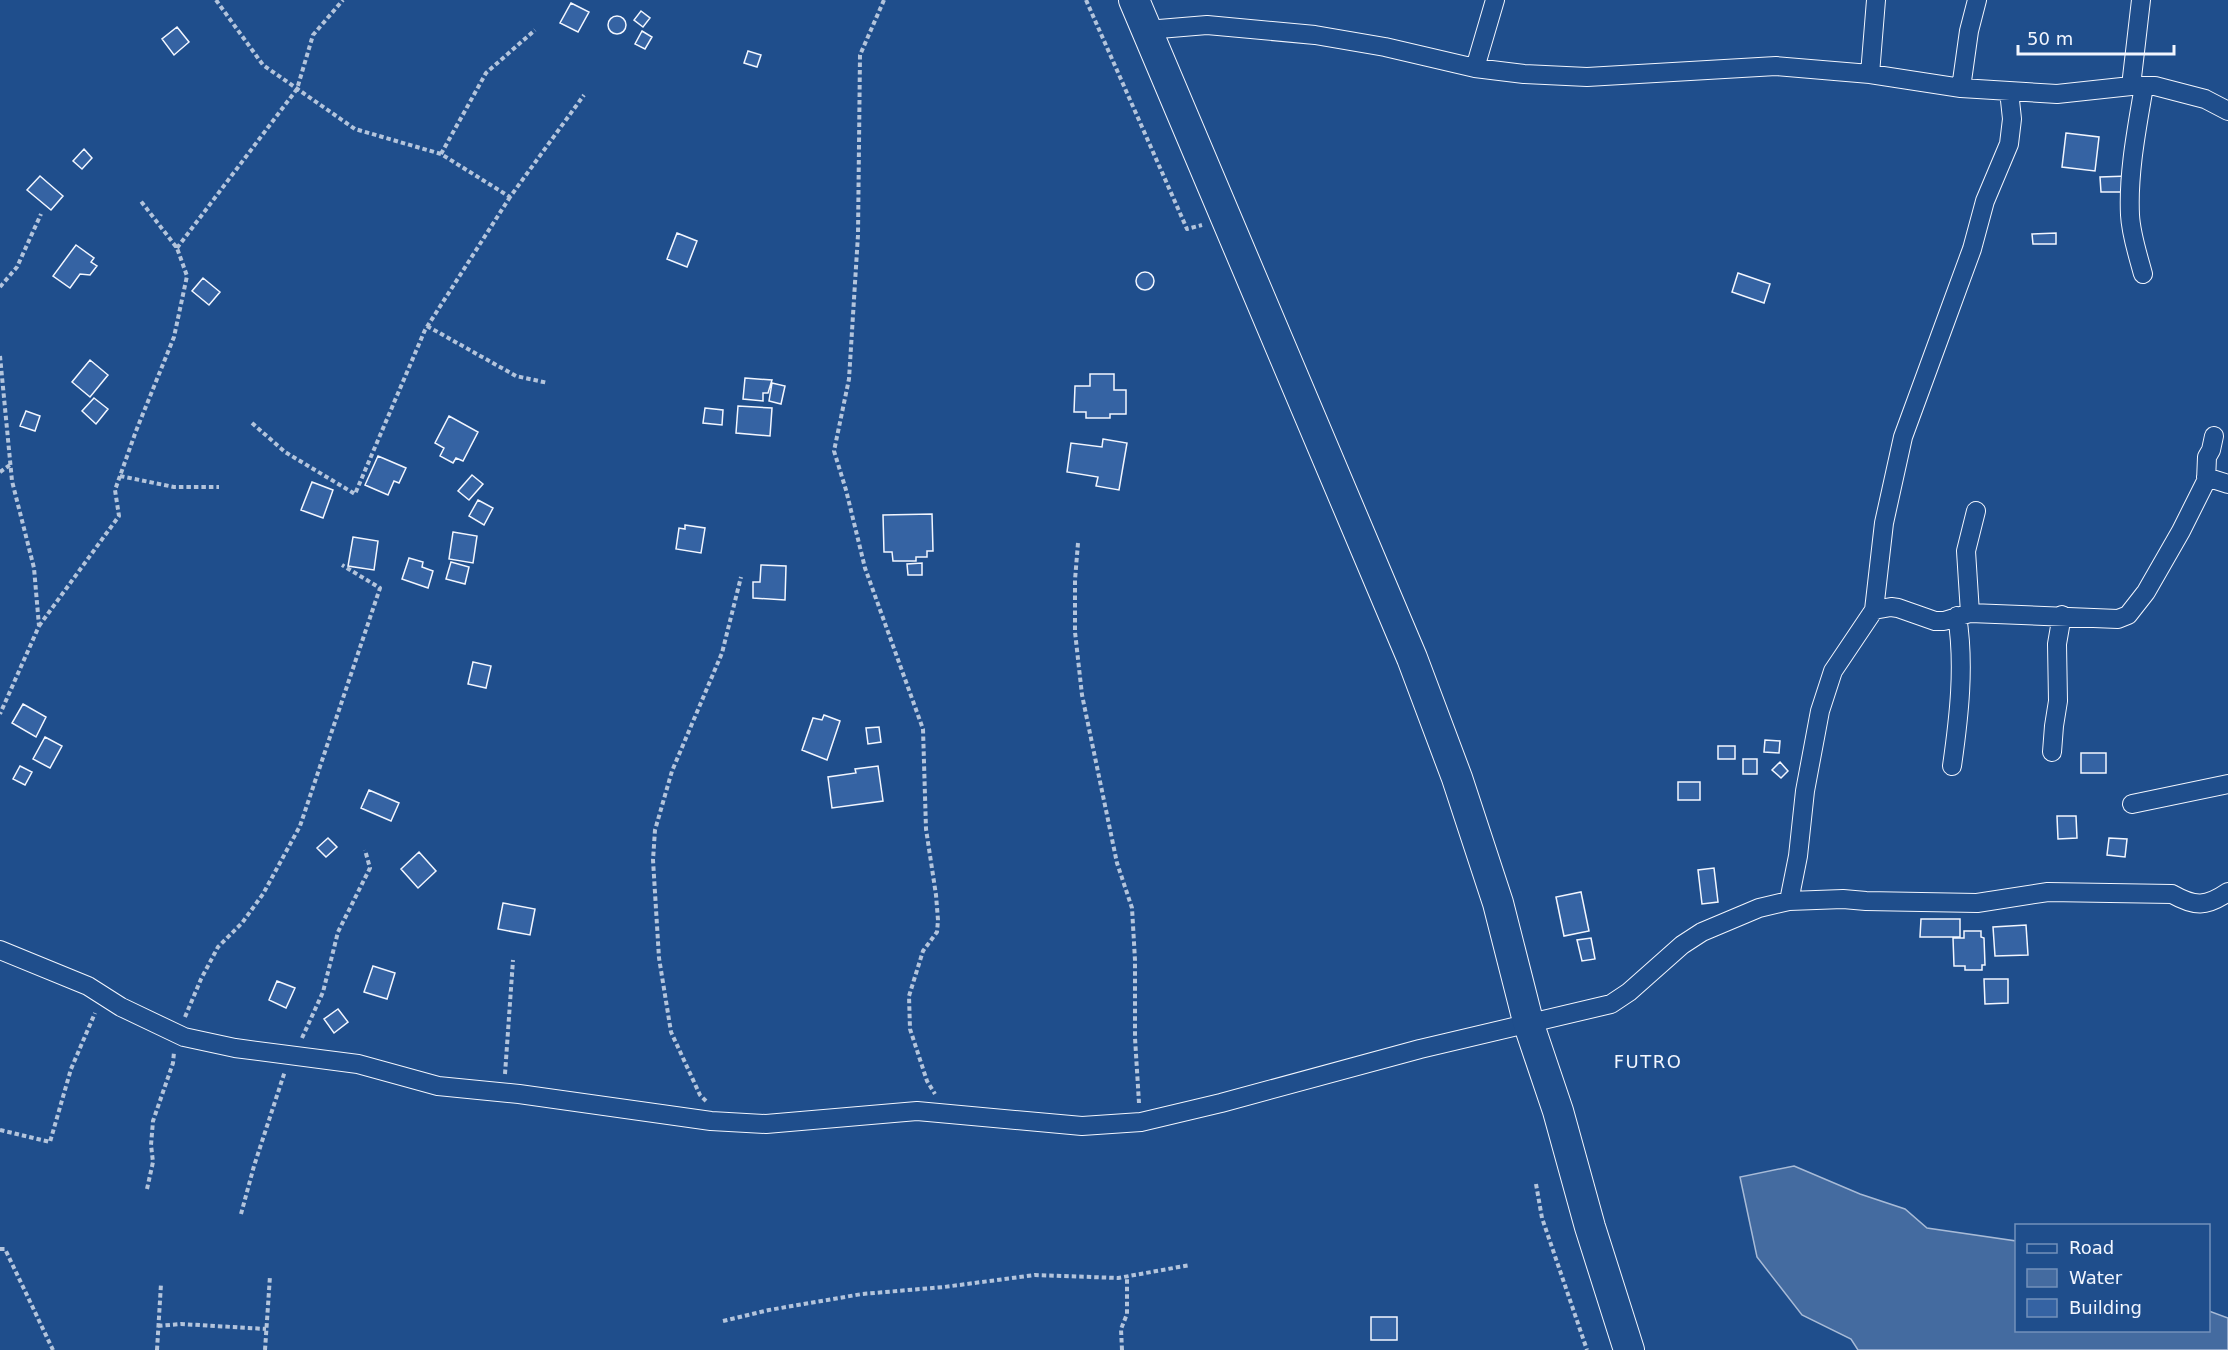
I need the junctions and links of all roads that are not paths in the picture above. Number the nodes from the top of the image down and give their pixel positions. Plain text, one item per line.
1 (1134, 0) edge
2 (1495, 0) edge
3 (1875, 0) edge
4 (1977, 0) edge
5 (2141, 0) edge
6 (1147, 30) junction
7 (1474, 68) junction
8 (1870, 74) junction
9 (2137, 86) junction
10 (1961, 88) junction
11 (2009, 91) junction
12 (2228, 111) edge
13 (2143, 274) dead end
14 (2214, 436) dead end
15 (2206, 477) junction
16 (2228, 484) edge
17 (1976, 511) dead end
18 (1874, 610) junction
19 (1964, 614) junction
20 (2062, 615) junction
21 (2052, 752) dead end
22 (1952, 766) dead end
23 (2228, 784) edge
24 (2132, 804) dead end
25 (2228, 892) edge
26 (1789, 901) junction
27 (0, 950) edge
28 (1529, 1025) junction
29 (1629, 1350) edge

1 - 6 main road
2 - 7 street
3 - 8 street
4 - 10 street
5 - 9 street
6 - 7 street
6 - 28 main road
7 - 8 street
8 - 10 street
9 - 11 street
9 - 12 street
9 - 13 street
10 - 11 street
11 - 18 street
14 - 15 street
15 - 16 street
15 - 20 street
17 - 19 street
18 - 19 street
18 - 26 street
19 - 20 street
19 - 22 street
20 - 21 street
23 - 24 street
25 - 26 street
26 - 28 street
27 - 28 street
28 - 29 main road

